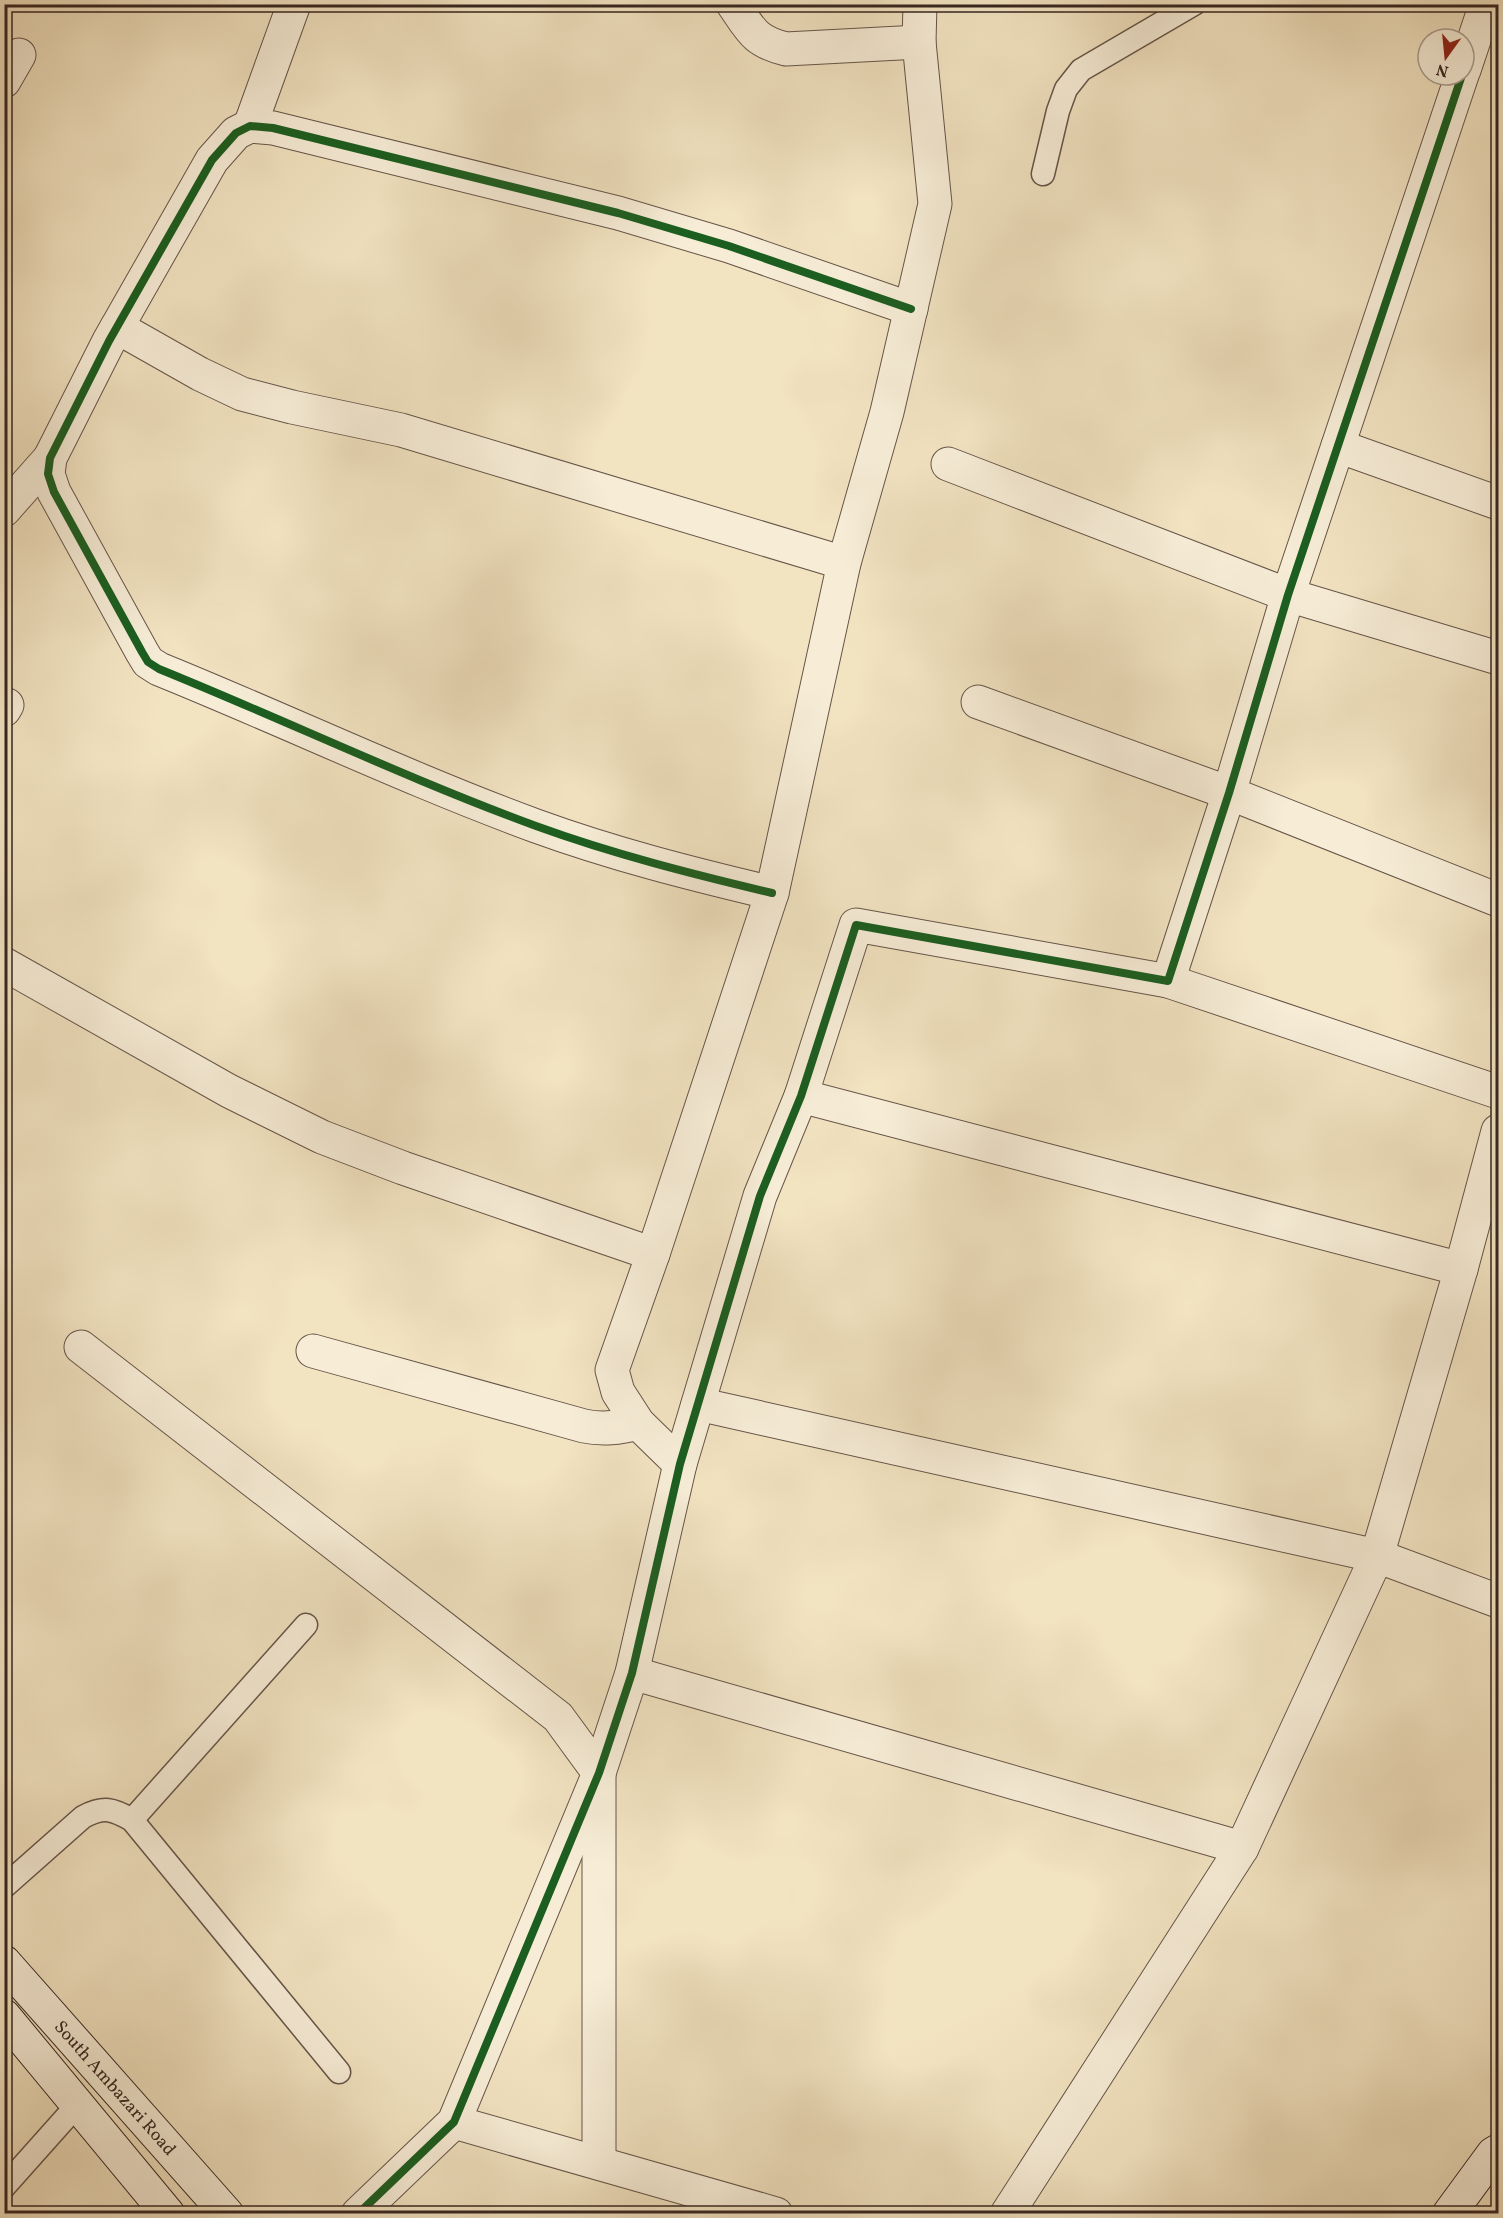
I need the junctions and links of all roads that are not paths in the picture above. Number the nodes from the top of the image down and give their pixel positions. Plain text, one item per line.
1 (294, 4) edge
2 (733, 4) edge
3 (920, 4) edge
4 (1194, 4) edge
5 (1486, 4) edge
6 (1476, 34) edge
7 (919, 42) junction
8 (1458, 87) edge
9 (250, 126) junction
10 (1043, 174) dead end
11 (911, 309) junction
12 (117, 327) junction
13 (1338, 446) junction
14 (50, 458) junction
15 (948, 464) dead end
16 (1498, 503) edge
17 (4, 510) edge
18 (844, 563) junction
19 (1288, 595) junction
20 (1498, 658) edge
21 (978, 702) dead end
22 (1229, 793) junction
23 (772, 893) junction
24 (1498, 900) edge
25 (4, 964) edge
26 (1168, 981) junction
27 (1498, 1092) edge
28 (801, 1096) junction
29 (1498, 1131) edge
30 (653, 1254) junction
31 (1461, 1269) junction
32 (81, 1347) dead end
33 (313, 1351) dead end
34 (698, 1404) junction
35 (638, 1423) junction
36 (680, 1464) junction
37 (1377, 1556) junction
38 (1498, 1601) edge
39 (306, 1625) dead end
40 (632, 1673) junction
41 (599, 1773) junction
42 (132, 1820) junction
43 (1242, 1848) junction
44 (4, 1887) edge
45 (4, 1962) edge
46 (4, 2016) edge
47 (339, 2072) dead end
48 (78, 2104) junction
49 (454, 2122) junction
50 (1497, 2150) edge
51 (599, 2163) junction
52 (4, 2187) edge
53 (168, 2214) edge
54 (227, 2214) edge
55 (358, 2214) edge
56 (776, 2214) edge
57 (1006, 2214) edge
58 (1449, 2214) edge

1 - 9 street
2 - 7 street
3 - 7 street
4 - 10 lane
5 - 6 street
7 - 11 street
8 - 13 street
9 - 11 street
9 - 12 street
11 - 18 street
12 - 14 street
12 - 18 street
13 - 16 street
13 - 19 street
14 - 17 street
14 - 23 street
15 - 19 street
18 - 23 street
19 - 20 street
19 - 22 street
21 - 22 street
22 - 24 street
22 - 26 street
23 - 30 street
25 - 30 street
26 - 27 street
26 - 28 street
28 - 31 street
28 - 34 street
29 - 31 street
30 - 35 street
31 - 37 street
32 - 41 street
33 - 35 street
34 - 36 street
34 - 37 street
35 - 36 street
36 - 40 street
37 - 38 street
37 - 43 street
39 - 42 lane
40 - 41 street
40 - 43 street
41 - 49 street
41 - 51 street
42 - 44 lane
42 - 47 lane
43 - 57 street
45 - 54 street, South Ambazari Road
46 - 48 street
48 - 52 lane
48 - 53 street
49 - 51 street
49 - 55 street
50 - 58 street
51 - 56 street

